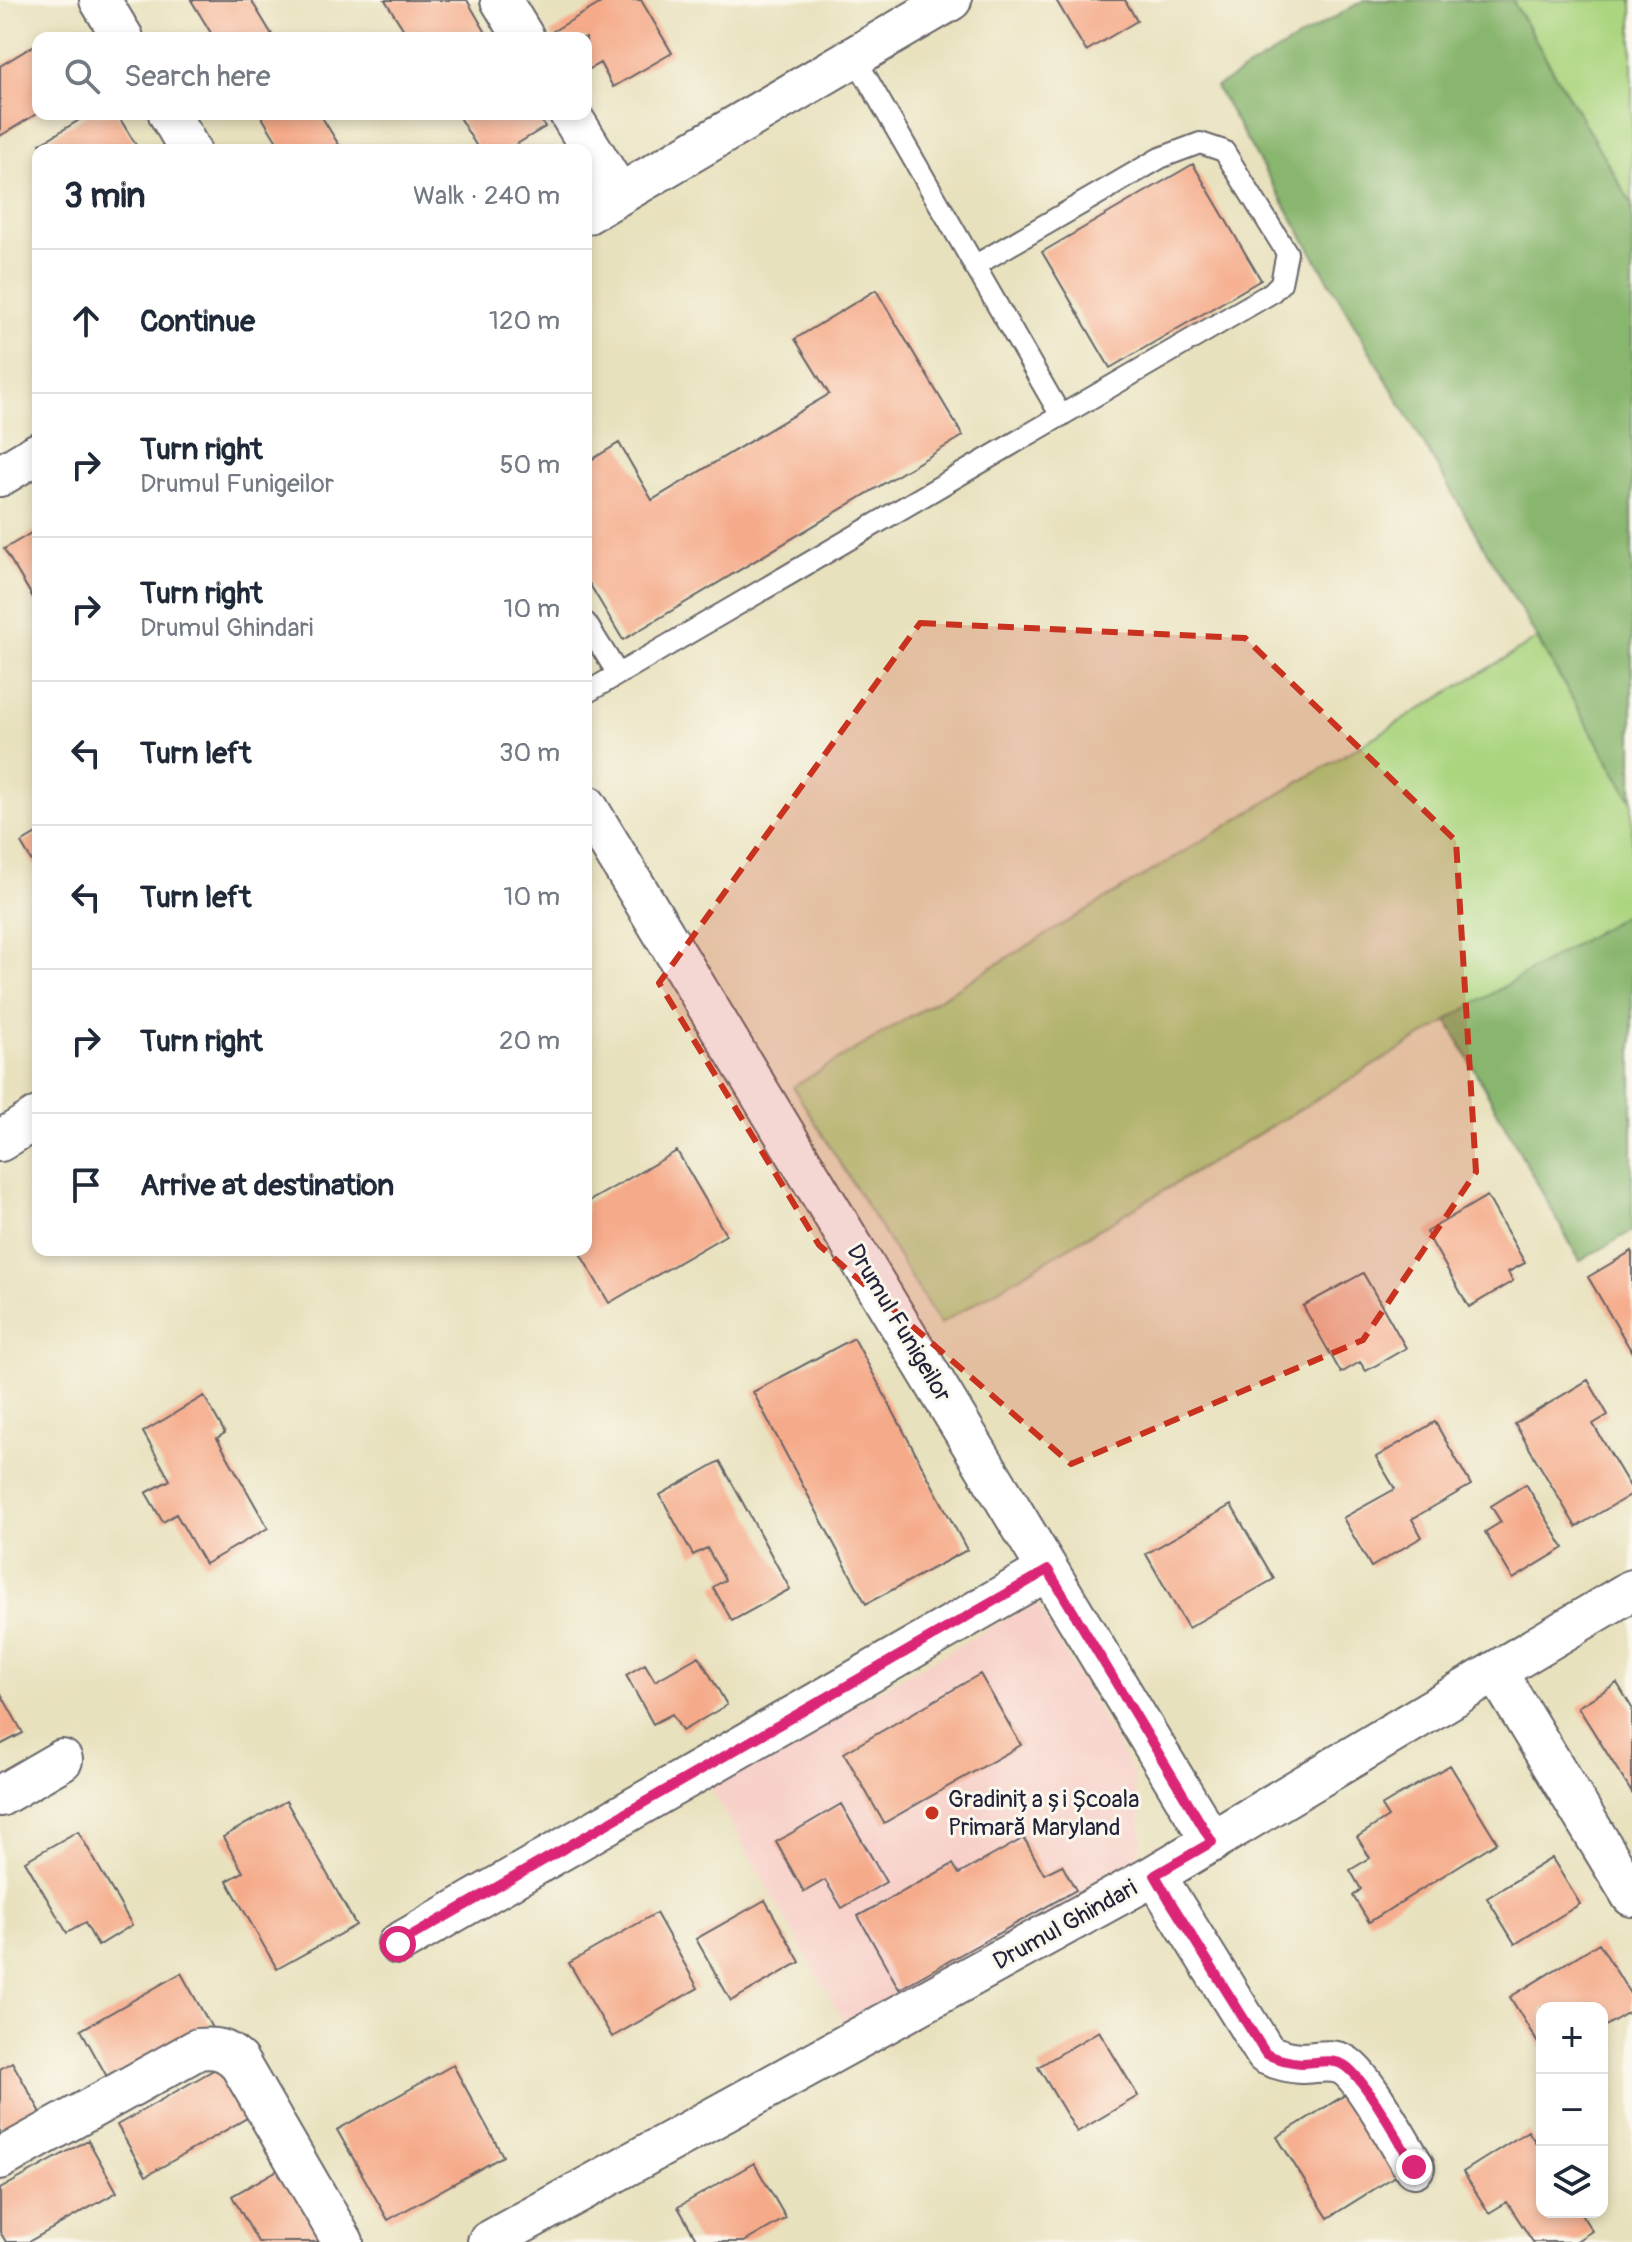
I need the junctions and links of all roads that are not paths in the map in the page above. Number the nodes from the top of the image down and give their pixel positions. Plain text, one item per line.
1 (100, 0) edge
2 (501, 0) edge
3 (951, 0) edge
4 (890, 15) edge
5 (119, 32) edge
6 (520, 32) edge
7 (854, 56) junction
8 (172, 120) edge
9 (572, 120) edge
10 (186, 144) edge
11 (581, 144) edge
12 (592, 174) edge
13 (603, 204) edge
14 (974, 266) junction
15 (1061, 416) junction
16 (32, 457) edge
17 (0, 476) edge
18 (592, 633) edge
19 (618, 674) junction
20 (592, 689) edge
21 (592, 815) edge
22 (32, 1121) edge
23 (0, 1141) edge
24 (1048, 1570) junction
25 (1632, 1590) edge
26 (1497, 1673) junction
27 (62, 1760) dead end
28 (0, 1796) edge
29 (1212, 1842) junction
30 (1155, 1875) junction
31 (1632, 1896) edge
32 (398, 1944) dead end
33 (0, 2159) edge
34 (1414, 2167) dead end
35 (343, 2242) edge
36 (488, 2242) edge

1 - 5 street
2 - 6 street
3 - 4 street
4 - 7 street
7 - 13 street
7 - 14 lane
8 - 10 street
9 - 11 street
12 - 13 street
14 - 15 lane
14 - 15 lane
15 - 19 lane
16 - 17 street
18 - 19 lane
19 - 20 lane
21 - 24 street, Drumul Funigeilor
22 - 23 street
24 - 29 street, Drumul Funigeilor
24 - 32 street
25 - 26 street, Drumul Ghindari
26 - 29 street, Drumul Ghindari
26 - 31 street
27 - 28 street
29 - 30 street, Drumul Ghindari
30 - 34 street
30 - 36 street, Drumul Ghindari
33 - 35 street

